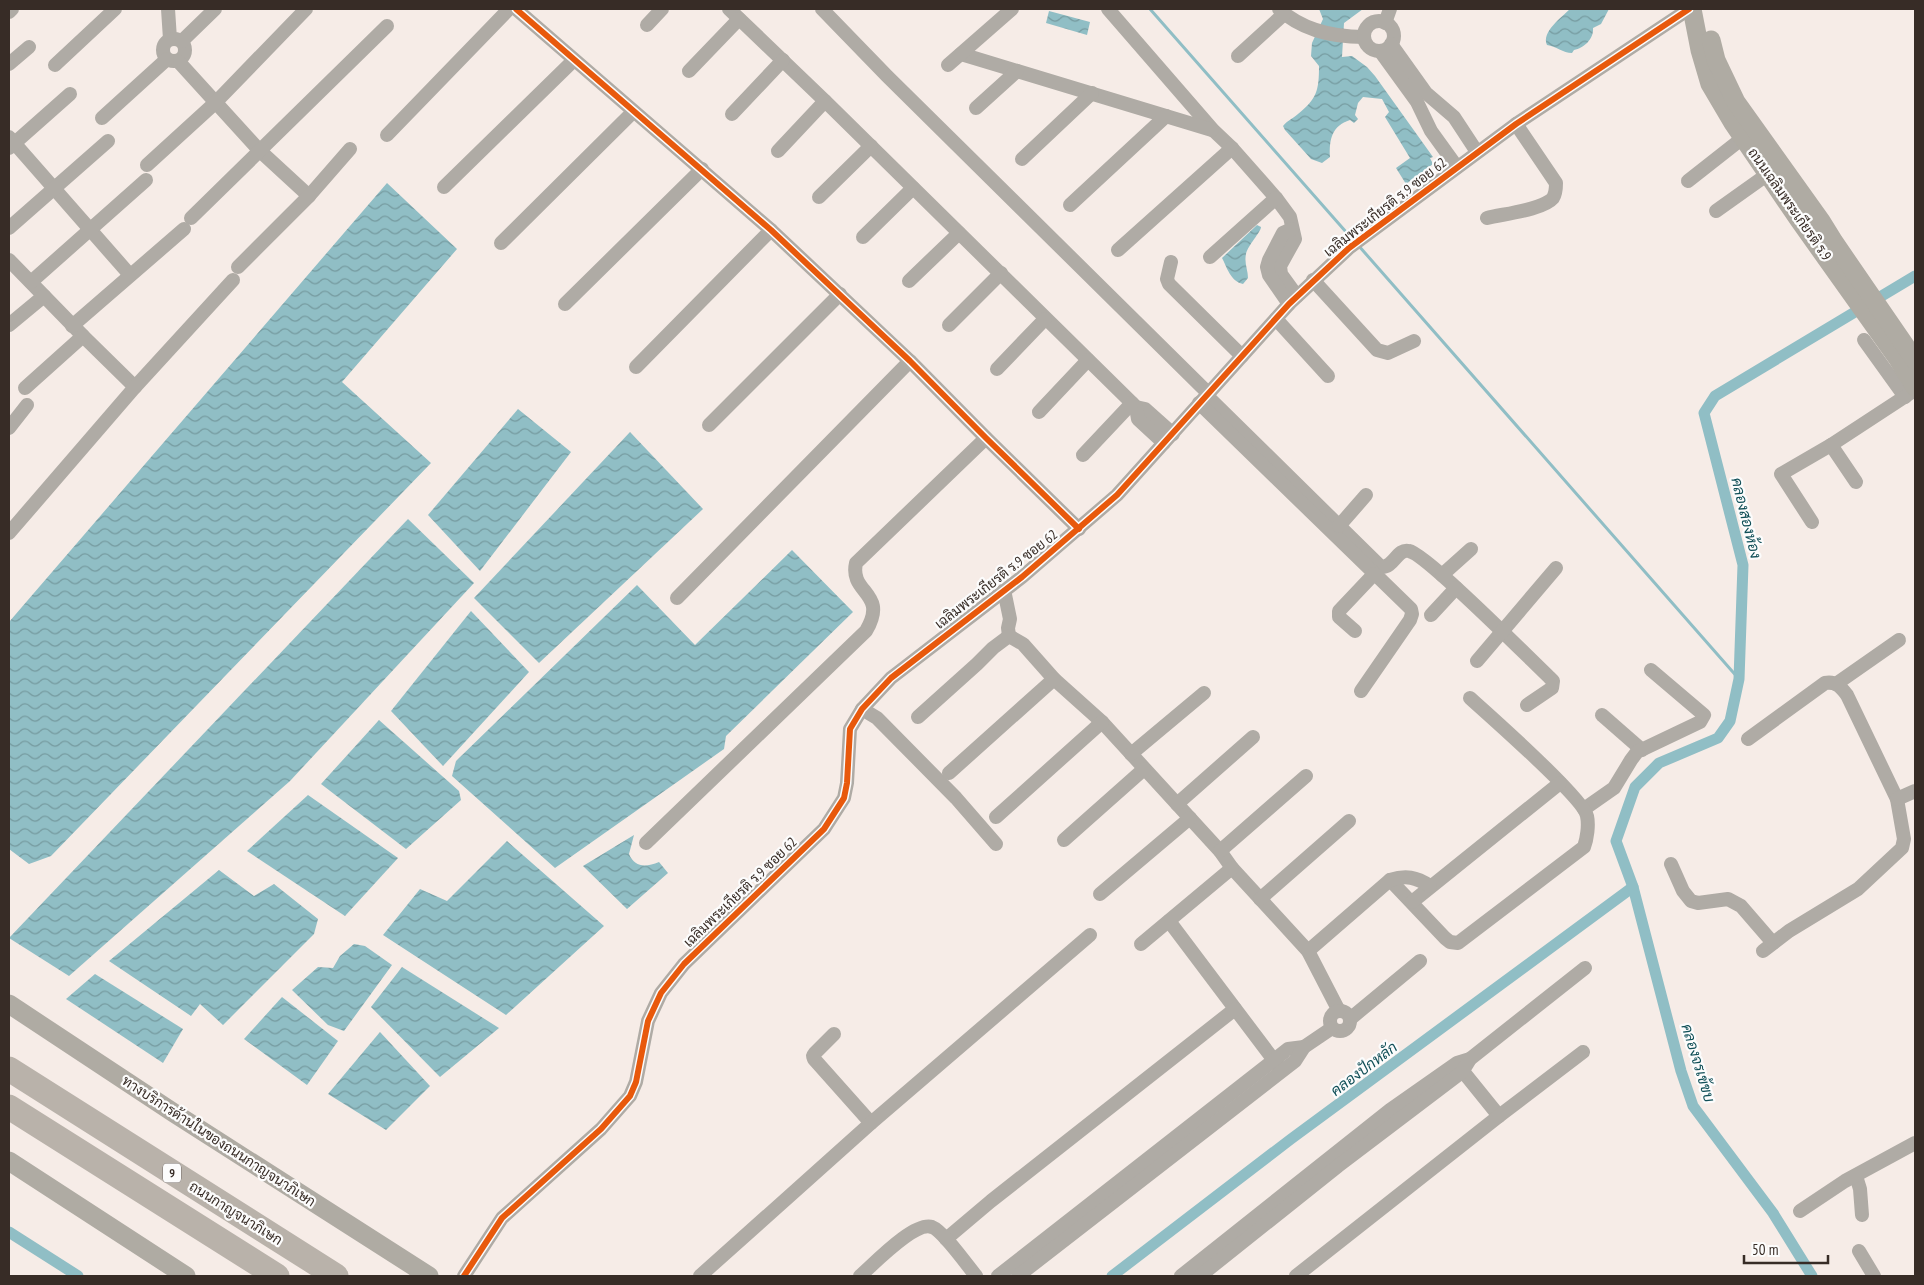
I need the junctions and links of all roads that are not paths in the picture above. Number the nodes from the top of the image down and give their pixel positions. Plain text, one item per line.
1 (12, 9) edge
2 (115, 9) edge
3 (168, 9) edge
4 (215, 9) edge
5 (306, 9) edge
6 (509, 9) edge
7 (516, 9) edge
8 (662, 9) edge
9 (822, 9) edge
10 (1012, 9) edge
11 (1108, 9) edge
12 (1390, 9) edge
13 (1691, 9) edge
14 (1705, 9) edge
15 (1282, 11) edge
16 (9, 12) edge
17 (734, 14) edge
18 (1386, 23) junction
19 (646, 25) dead end
20 (387, 26) dead end
21 (1364, 37) junction
22 (176, 40) junction
23 (30, 47) dead end
24 (1385, 48) junction
25 (961, 54) junction
26 (1238, 56) dead end
27 (172, 60) junction
28 (574, 60) junction
29 (783, 60) junction
30 (9, 64) edge
31 (55, 65) dead end
32 (948, 65) dead end
33 (689, 71) dead end
34 (1017, 71) junction
35 (1092, 93) junction
36 (70, 94) dead end
37 (1422, 98) junction
38 (825, 101) junction
39 (215, 103) junction
40 (976, 108) dead end
41 (633, 112) junction
42 (732, 114) dead end
43 (1166, 116) junction
44 (102, 118) dead end
45 (1516, 124) junction
46 (1213, 130) junction
47 (387, 135) dead end
48 (1744, 137) junction
49 (108, 141) dead end
50 (10, 143) edge
51 (871, 146) junction
52 (1232, 148) junction
53 (350, 149) dead end
54 (259, 150) junction
55 (778, 151) dead end
56 (1477, 152) junction
57 (1022, 159) dead end
58 (147, 165) dead end
59 (1457, 167) junction
60 (702, 169) junction
61 (1768, 174) junction
62 (146, 180) dead end
63 (1688, 181) dead end
64 (444, 187) dead end
65 (54, 188) junction
66 (913, 188) junction
67 (309, 196) junction
68 (819, 196) dead end
69 (1276, 198) junction
70 (1070, 205) dead end
71 (1716, 211) dead end
72 (1487, 218) dead end
73 (9, 228) edge
74 (90, 229) junction
75 (771, 230) junction
76 (958, 233) junction
77 (863, 237) dead end
78 (501, 244) dead end
79 (1828, 247) junction
80 (1118, 250) dead end
81 (1210, 257) dead end
82 (9, 260) edge
83 (1171, 262) dead end
84 (1001, 273) junction
85 (130, 275) junction
86 (1314, 280) junction
87 (909, 281) dead end
88 (31, 282) junction
89 (840, 294) junction
90 (44, 296) junction
91 (1293, 300) junction
92 (565, 304) dead end
93 (1045, 319) junction
94 (1276, 319) junction
95 (9, 324) edge
96 (949, 325) dead end
97 (72, 326) junction
98 (83, 336) junction
99 (1864, 340) dead end
100 (1414, 341) dead end
101 (1242, 356) junction
102 (1908, 357) edge
103 (1088, 360) junction
104 (910, 361) junction
105 (636, 366) dead end
106 (997, 368) dead end
107 (1328, 376) dead end
108 (135, 387) junction
109 (24, 388) dead end
110 (1912, 391) edge
111 (1204, 397) junction
112 (28, 405) dead end
113 (1134, 405) junction
114 (1039, 412) dead end
115 (709, 425) dead end
116 (9, 428) edge
117 (986, 438) junction
118 (1168, 438) junction
119 (1831, 445) junction
120 (1083, 455) dead end
121 (1856, 482) dead end
122 (1366, 495) dead end
123 (1812, 522) dead end
124 (1339, 526) junction
125 (1080, 529) junction
126 (9, 533) edge
127 (1471, 549) dead end
128 (1556, 568) dead end
129 (1374, 574) junction
130 (1442, 575) junction
131 (1456, 588) junction
132 (1004, 590) junction
133 (677, 598) dead end
134 (1431, 615) dead end
135 (1355, 631) dead end
136 (1502, 632) junction
137 (1009, 636) junction
138 (1899, 640) dead end
139 (1477, 661) dead end
140 (1651, 670) dead end
141 (1054, 679) junction
142 (1831, 683) junction
143 (1362, 691) dead end
144 (1204, 694) dead end
145 (1470, 698) dead end
146 (1527, 705) dead end
147 (862, 709) junction
148 (1602, 715) dead end
149 (918, 717) dead end
150 (1102, 722) junction
151 (1253, 737) dead end
152 (1748, 739) dead end
153 (1642, 750) junction
154 (1130, 754) junction
155 (1144, 769) junction
156 (949, 773) dead end
157 (1306, 776) dead end
158 (1560, 783) junction
159 (1915, 791) edge
160 (1897, 799) junction
161 (1177, 804) junction
162 (1584, 809) junction
163 (996, 817) dead end
164 (1190, 818) junction
165 (1349, 821) dead end
166 (1064, 840) dead end
167 (646, 844) dead end
168 (996, 844) dead end
169 (1220, 850) junction
170 (1671, 864) dead end
171 (1232, 868) junction
172 (1390, 880) junction
173 (1430, 886) junction
174 (1100, 894) dead end
175 (1260, 899) junction
176 (1412, 902) junction
177 (1169, 921) junction
178 (1090, 935) dead end
179 (1141, 944) dead end
180 (1308, 951) junction
181 (1420, 961) dead end
182 (1585, 968) dead end
183 (9, 1004) edge
184 (1235, 1009) junction
185 (1344, 1015) junction
186 (834, 1034) dead end
187 (1583, 1052) dead end
188 (1278, 1066) junction
189 (1459, 1067) junction
190 (9, 1069) edge
191 (9, 1107) edge
192 (1499, 1116) junction
193 (871, 1123) junction
194 (1915, 1143) edge
195 (9, 1161) edge
196 (1335, 1161) junction
197 (1856, 1176) junction
198 (1136, 1177) junction
199 (1800, 1211) dead end
200 (1862, 1215) dead end
201 (946, 1239) junction
202 (1859, 1251) dead end
203 (186, 1276) edge
204 (277, 1276) edge
205 (336, 1276) edge
206 (429, 1276) edge
207 (464, 1276) edge
208 (700, 1276) edge
209 (860, 1276) edge
210 (976, 1276) edge
211 (998, 1276) edge
212 (1018, 1276) edge
213 (1181, 1276) edge
214 (1200, 1276) edge
215 (1296, 1276) edge
216 (1874, 1276) edge

1 - 16 street
2 - 31 street
3 - 22 street
4 - 22 street
5 - 39 street
6 - 47 street
7 - 28 street
8 - 19 street
9 - 111 street
10 - 25 street
11 - 46 street
12 - 18 street
13 - 45 street, เฉลิมพระเกียรติ ร.9 ซอย 62
13 - 48 main road, ถนนเฉลิมพระเกียรติ ร.9
14 - 79 main road, ถนนเฉลิมพระเกียรติ ร.9
15 - 21 street
15 - 26 street
17 - 29 street
17 - 33 street
18 - 21 street
18 - 24 street
20 - 54 street
21 - 24 street
22 - 27 street
22 - 27 street
23 - 30 street
24 - 37 street
25 - 32 street
25 - 34 street
27 - 39 street
27 - 44 street
28 - 41 street
28 - 64 street
29 - 38 street
29 - 42 street
34 - 35 street
34 - 40 street
35 - 43 street
35 - 57 street
36 - 50 street
37 - 56 street
37 - 59 street
38 - 51 street
38 - 55 street
39 - 54 street
39 - 58 street
41 - 60 street
41 - 78 street
43 - 46 street
43 - 70 street
45 - 56 street, เฉลิมพระเกียรติ ร.9 ซอย 62
45 - 72 street
46 - 52 street
48 - 61 main road, ถนนเฉลิมพระเกียรติ ร.9
48 - 63 street
49 - 65 street
50 - 65 street
51 - 66 street
51 - 68 street
52 - 69 street
52 - 80 street
53 - 67 street
54 - 67 street
54 - 85 street
56 - 59 street, เฉลิมพระเกียรติ ร.9 ซอย 62
59 - 86 street, เฉลิมพระเกียรติ ร.9 ซอย 62
60 - 75 street
60 - 92 street
61 - 71 street
61 - 79 main road, ถนนเฉลิมพระเกียรติ ร.9
62 - 74 street
65 - 73 street
65 - 74 street
66 - 76 street
66 - 77 street
67 - 108 street
69 - 81 street
69 - 91 street
74 - 85 street
74 - 88 street
75 - 89 street
75 - 105 street
76 - 84 street
76 - 87 street
79 - 102 main road, ถนนเฉลิมพระเกียรติ ร.9
82 - 88 street
83 - 101 street
84 - 93 street
84 - 96 street
85 - 97 street
86 - 91 street, เฉลิมพระเกียรติ ร.9 ซอย 62
86 - 100 street
88 - 90 street
89 - 104 street
89 - 115 street
90 - 95 street
90 - 97 street
91 - 94 street, เฉลิมพระเกียรติ ร.9 ซอย 62
93 - 103 street
93 - 106 street
94 - 101 street, เฉลิมพระเกียรติ ร.9 ซอย 62
94 - 107 street
97 - 98 street
98 - 108 street
98 - 109 street
99 - 110 street
101 - 111 street, เฉลิมพระเกียรติ ร.9 ซอย 62
102 - 110 main road, ถนนเฉลิมพระเกียรติ ร.9
103 - 113 street
103 - 114 street
104 - 117 street
104 - 133 street
108 - 126 street
110 - 119 street
111 - 118 street, เฉลิมพระเกียรติ ร.9 ซอย 62
111 - 124 street
111 - 129 street
112 - 116 street
113 - 118 street
113 - 120 street
117 - 125 street
117 - 167 street
118 - 125 street, เฉลิมพระเกียรติ ร.9 ซอย 62
119 - 121 street
119 - 123 street
122 - 124 street
124 - 130 street
125 - 132 street, เฉลิมพระเกียรติ ร.9 ซอย 62
127 - 130 street
128 - 136 street
129 - 135 street
129 - 143 street
130 - 131 street
131 - 134 street
131 - 136 street
132 - 137 street
132 - 147 street, เฉลิมพระเกียรติ ร.9 ซอย 62
136 - 139 street
136 - 146 street
137 - 141 street
137 - 149 street
138 - 142 street
140 - 153 street
141 - 150 street
141 - 156 street
142 - 152 street
142 - 160 street
144 - 154 street
145 - 158 street
147 - 168 street
147 - 207 street, เฉลิมพระเกียรติ ร.9 ซอย 62
148 - 153 street
150 - 154 street
150 - 163 street
151 - 161 street
153 - 162 street
154 - 155 street
155 - 161 street
155 - 166 street
157 - 169 street
158 - 162 street
158 - 173 street
159 - 160 street
160 - 170 street
161 - 164 street
162 - 176 street
164 - 169 street
164 - 174 street
165 - 175 street
169 - 171 street
171 - 175 street
171 - 177 street
172 - 173 street
172 - 176 street
172 - 180 street
173 - 176 street
175 - 180 street
177 - 179 street
177 - 184 street
178 - 193 street
180 - 185 street
181 - 185 street
182 - 189 street
183 - 206 main road, ทางบริการด้านในของถนนกาญจนาภิเษก
184 - 188 street
184 - 201 street
185 - 188 street
186 - 193 street
187 - 192 street
188 - 198 street
189 - 192 street
189 - 196 street
190 - 205 highway, ถนนกาญจนาภิเษก / 9
191 - 204 highway, 9
192 - 215 street
193 - 208 street
194 - 197 street
195 - 203 main road
196 - 213 street
196 - 214 street
197 - 199 street
197 - 200 street
198 - 211 street
198 - 212 street
201 - 209 street
201 - 210 street
202 - 216 street

